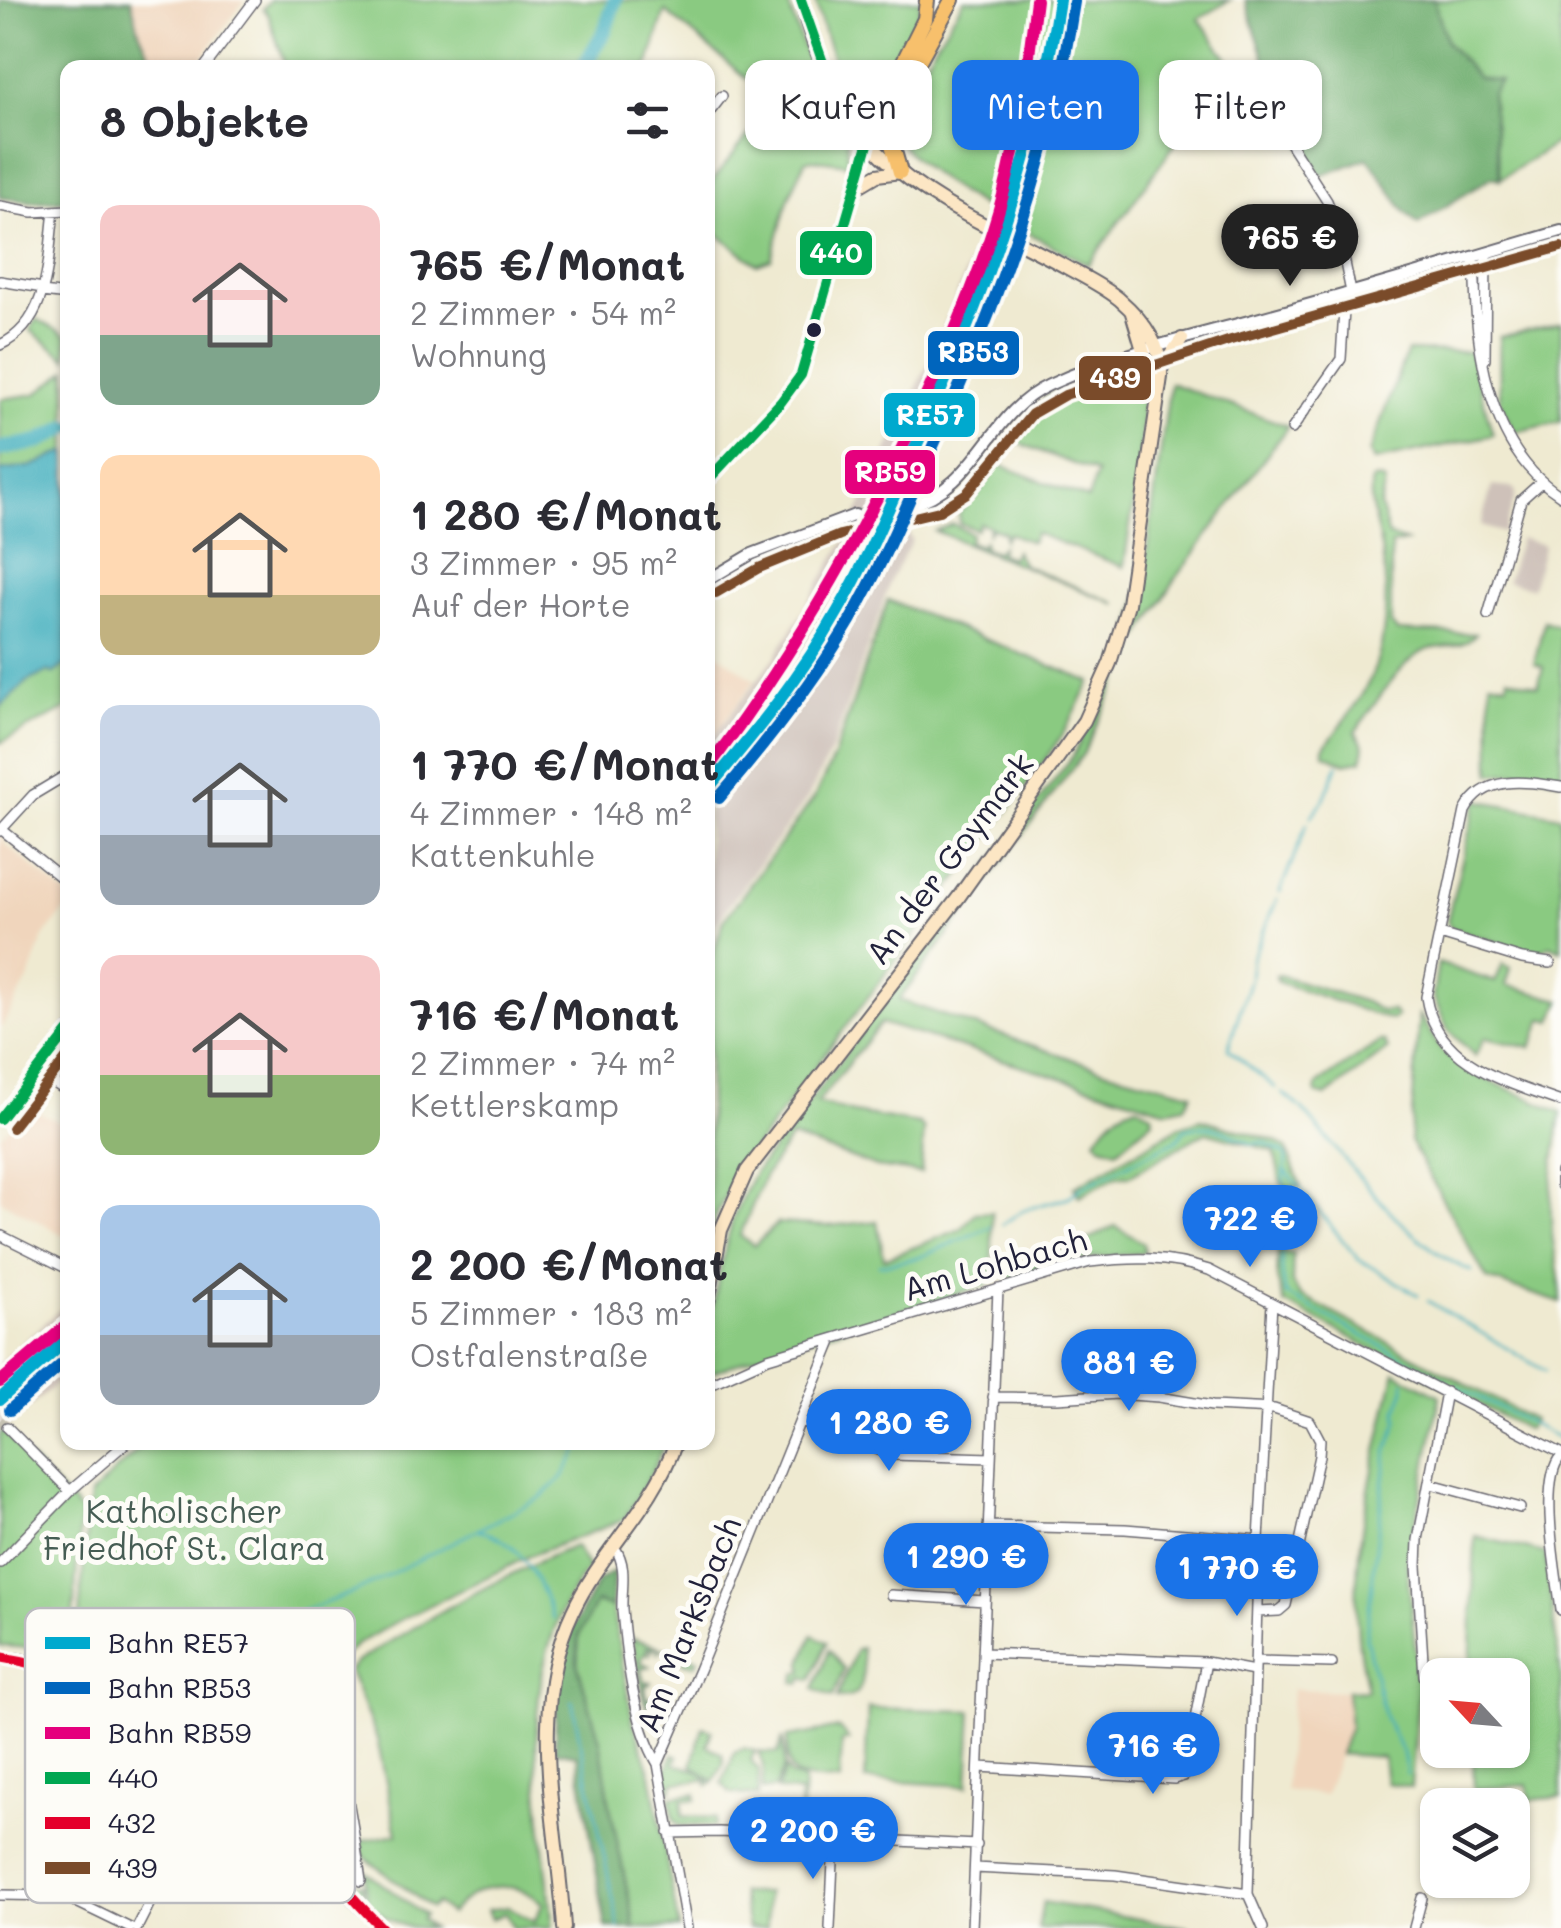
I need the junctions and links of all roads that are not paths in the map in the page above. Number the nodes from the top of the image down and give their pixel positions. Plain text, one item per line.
1 (254, 0) edge
2 (801, 0) edge
3 (926, 0) edge
4 (952, 0) edge
5 (210, 60) edge
6 (822, 60) edge
7 (903, 60) edge
8 (920, 60) edge
9 (722, 96) dead end
10 (715, 105) edge
11 (867, 150) edge
12 (877, 150) edge
13 (893, 150) edge
14 (1296, 150) edge
15 (900, 172) junction
16 (856, 188) junction
17 (0, 206) edge
18 (54, 211) junction
19 (60, 211) edge
20 (1561, 231) edge
21 (1486, 252) junction
22 (1472, 256) junction
23 (0, 281) edge
24 (43, 290) junction
25 (1348, 293) junction
26 (60, 294) edge
27 (1182, 339) junction
28 (0, 345) edge
29 (1149, 350) junction
30 (1485, 362) junction
31 (1162, 367) junction
32 (1154, 414) junction
33 (1292, 429) dead end
34 (715, 473) edge
35 (1540, 483) junction
36 (1561, 496) edge
37 (908, 506) tunnel mouth
38 (855, 515) tunnel mouth
39 (715, 576) edge
40 (1488, 615) dead end
41 (60, 779) edge
42 (1561, 787) edge
43 (1, 830) edge
44 (60, 877) edge
45 (1440, 934) junction
46 (1550, 963) dead end
47 (60, 1040) edge
48 (36, 1072) junction
49 (60, 1087) edge
50 (1561, 1102) edge
51 (0, 1119) edge
52 (1561, 1172) edge
53 (1561, 1185) edge
54 (0, 1234) edge
55 (715, 1263) edge
56 (60, 1265) edge
57 (998, 1289) junction
58 (1272, 1303) junction
59 (833, 1339) junction
60 (715, 1381) edge
61 (1446, 1392) junction
62 (993, 1396) junction
63 (1266, 1410) junction
64 (800, 1421) junction
65 (7, 1428) dead end
66 (118, 1450) edge
67 (672, 1450) edge
68 (1561, 1454) edge
69 (991, 1458) junction
70 (1561, 1477) edge
71 (1430, 1484) junction
72 (70, 1490) junction
73 (1552, 1492) junction
74 (1520, 1508) dead end
75 (988, 1526) junction
76 (1259, 1540) junction
77 (615, 1548) junction
78 (0, 1563) edge
79 (891, 1594) dead end
80 (986, 1602) junction
81 (1561, 1610) edge
82 (1257, 1612) junction
83 (984, 1653) junction
84 (0, 1657) edge
85 (1423, 1658) edge
86 (25, 1661) edge
87 (1206, 1662) junction
88 (1332, 1663) dead end
89 (1254, 1666) junction
90 (658, 1764) junction
91 (980, 1767) junction
92 (668, 1833) junction
93 (834, 1839) junction
94 (355, 1842) edge
95 (977, 1845) junction
96 (975, 1868) junction
97 (361, 1881) dead end
98 (0, 1894) edge
99 (1248, 1894) junction
100 (25, 1895) edge
101 (1422, 1898) dead end
102 (355, 1902) edge
103 (79, 1903) edge
104 (148, 1903) edge
105 (134, 1928) edge
106 (382, 1928) edge
107 (564, 1928) edge
108 (686, 1928) edge
109 (830, 1928) edge
110 (972, 1928) edge
111 (1263, 1928) edge
112 (1414, 1928) edge

1 - 5 street
2 - 6 main road, An der Goymark
3 - 7 highway
4 - 8 highway
9 - 10 street
11 - 16 main road
12 - 15 main road, An der Goymark
13 - 15 highway
14 - 25 street
15 - 16 main road
15 - 29 main road, An der Goymark
16 - 34 main road
17 - 18 street
18 - 19 street
18 - 24 street
20 - 21 street
21 - 22 street
21 - 30 street
22 - 25 street
22 - 30 street
23 - 24 street
24 - 26 street
24 - 28 street
25 - 27 street
25 - 33 street
27 - 29 street
27 - 31 main road
29 - 31 main road, An der Goymark
29 - 32 main road, An der Goymark
29 - 37 street
30 - 35 street
31 - 32 main road, An der Goymark
32 - 55 main road, An der Goymark
35 - 36 street
35 - 40 street
38 - 39 street
41 - 43 street
42 - 45 street
43 - 44 street
45 - 46 street
45 - 50 street
47 - 48 main road
48 - 49 street
48 - 51 main road
52 - 53 street
54 - 56 street
57 - 58 street, Am Lohbach
57 - 59 street, Am Lohbach
57 - 62 street
58 - 61 street, Am Lohbach
58 - 63 street
59 - 60 street, Am Lohbach
59 - 64 street, Am Marksbach
61 - 68 street, Am Lohbach
61 - 71 street
62 - 63 street
62 - 69 street
63 - 76 street
63 - 82 street
64 - 69 street
64 - 90 street, Am Marksbach
65 - 72 street
66 - 72 street
67 - 77 main road
68 - 73 street
69 - 75 street
70 - 73 street
71 - 74 street
71 - 85 street
72 - 78 street
73 - 81 street
75 - 76 street
75 - 80 street
76 - 82 street
77 - 90 street, Am Marksbach
77 - 107 main road
79 - 80 street
80 - 83 street
82 - 89 street
83 - 87 street
83 - 91 street
84 - 86 main road
87 - 89 street
87 - 91 street
88 - 89 street
89 - 99 street
90 - 92 street, Am Marksbach
91 - 95 street
92 - 93 street
92 - 108 street, Am Marksbach
93 - 95 street
93 - 109 street
94 - 97 street
95 - 96 street
96 - 99 street
96 - 110 street
98 - 100 street
99 - 111 street
101 - 112 street
102 - 106 main road
103 - 105 street
104 - 105 street

